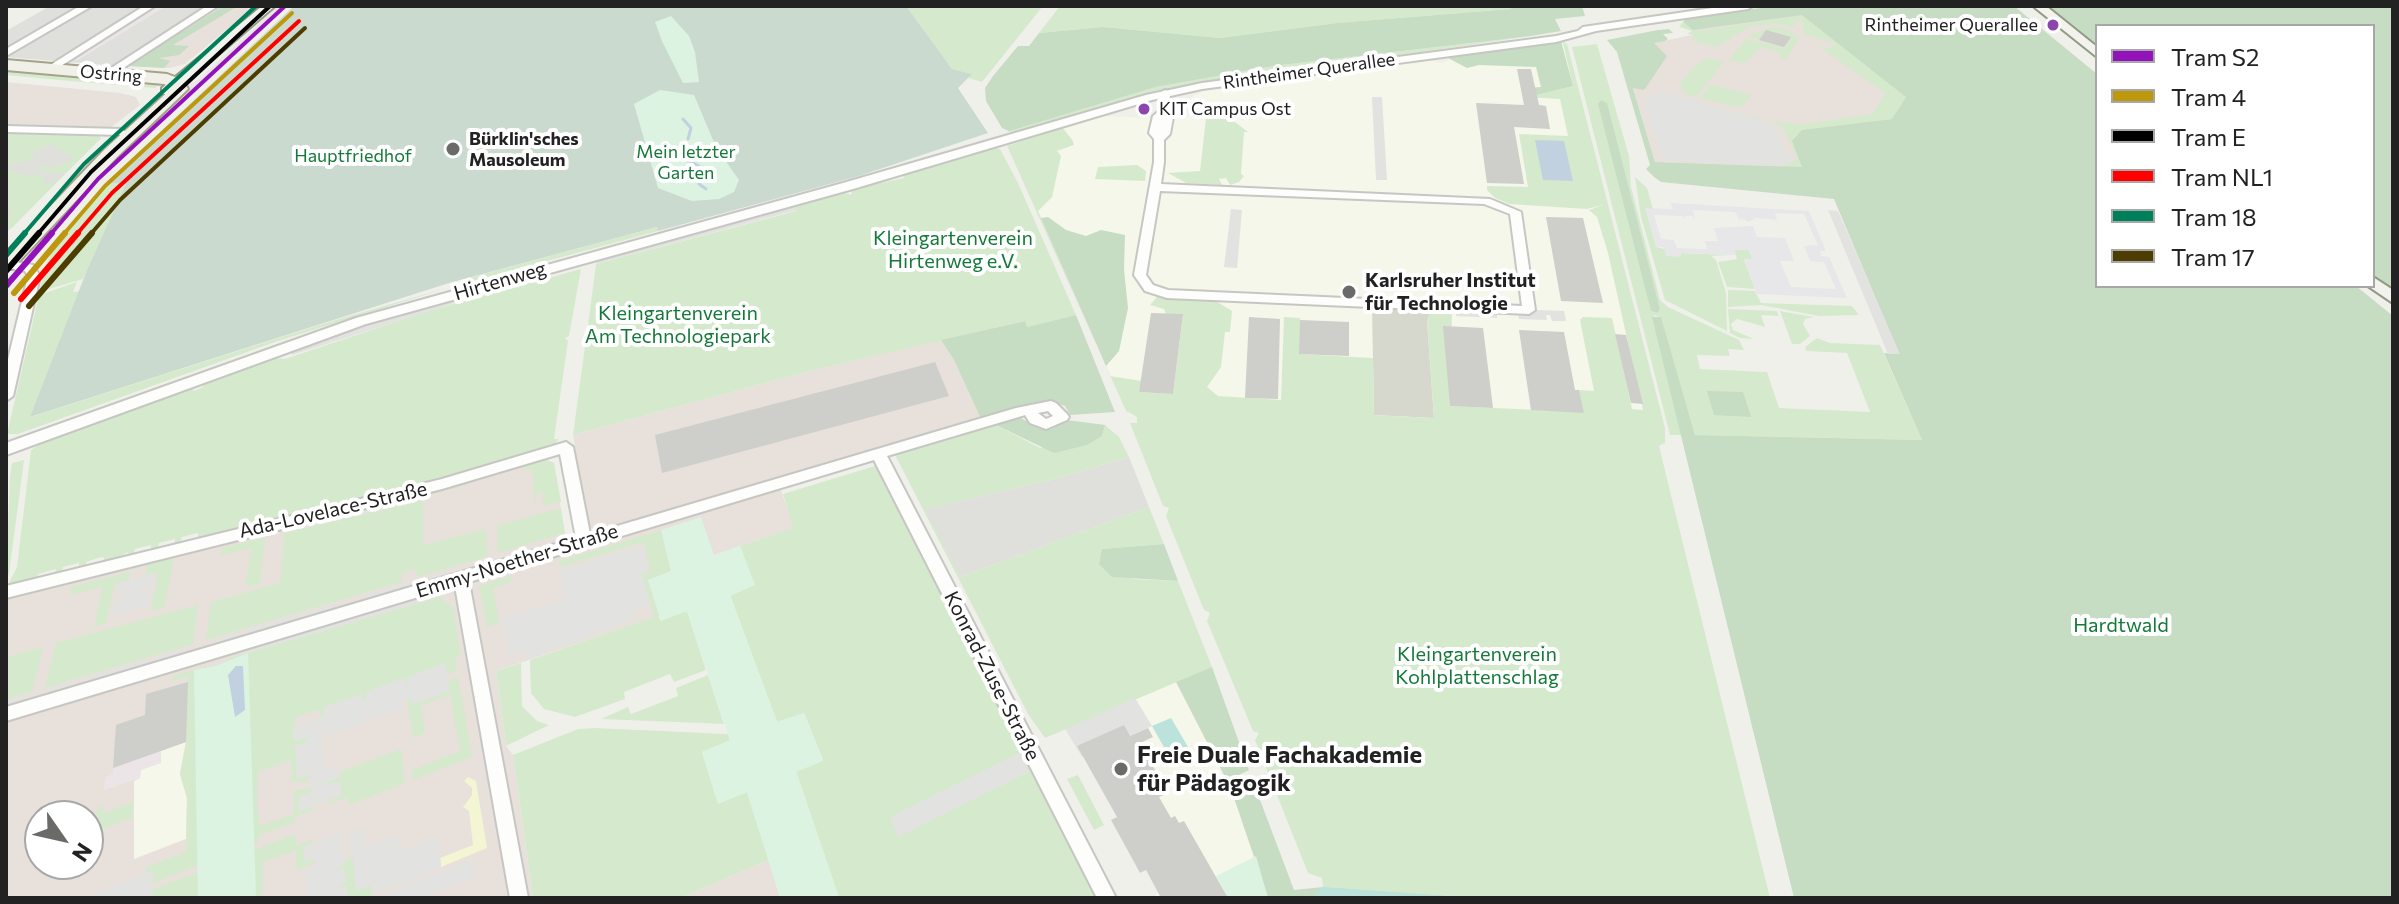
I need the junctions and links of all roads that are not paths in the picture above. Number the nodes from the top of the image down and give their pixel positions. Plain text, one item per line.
1 (87, 6) edge
2 (150, 6) edge
3 (213, 6) edge
4 (269, 6) edge
5 (1748, 6) edge
6 (2039, 6) edge
7 (2095, 51) edge
8 (6, 53) edge
9 (211, 58) junction
10 (6, 65) edge
11 (49, 69) junction
12 (107, 74) junction
13 (144, 77) junction
14 (6, 78) edge
15 (175, 88) junction
16 (1165, 93) junction
17 (6, 129) edge
18 (121, 132) junction
19 (1001, 138) joint
20 (1155, 187) junction
21 (6, 248) edge
22 (6, 264) edge
23 (2375, 284) edge
24 (2393, 298) edge
25 (6, 396) edge
26 (1029, 410) dead end
27 (6, 449) edge
28 (878, 453) junction
29 (584, 541) junction
30 (461, 578) junction
31 (6, 592) edge
32 (6, 714) edge
33 (519, 898) edge
34 (1107, 898) edge

1 - 8 street
2 - 11 street
3 - 12 street
4 - 9 main road
5 - 16 street, Rintheimer Querallee
6 - 7 main road
9 - 13 main road
9 - 15 main road
10 - 11 main road, Ostring
11 - 12 main road, Ostring
12 - 13 main road, Ostring
13 - 15 main road, Ostring
14 - 15 main road, Ostring
15 - 18 main road
15 - 22 main road
16 - 19 street, Rintheimer Querallee
16 - 20 street
17 - 18 street
18 - 21 main road
19 - 27 street, Hirtenweg
20 - 20 street
22 - 25 street
23 - 24 main road
26 - 28 street, Emmy-Noether-Straße
28 - 29 street, Emmy-Noether-Straße
28 - 34 street, Konrad-Zuse-Straße
29 - 30 street, Emmy-Noether-Straße
29 - 31 street, Ada-Lovelace-Straße
30 - 32 street, Emmy-Noether-Straße
30 - 33 street

